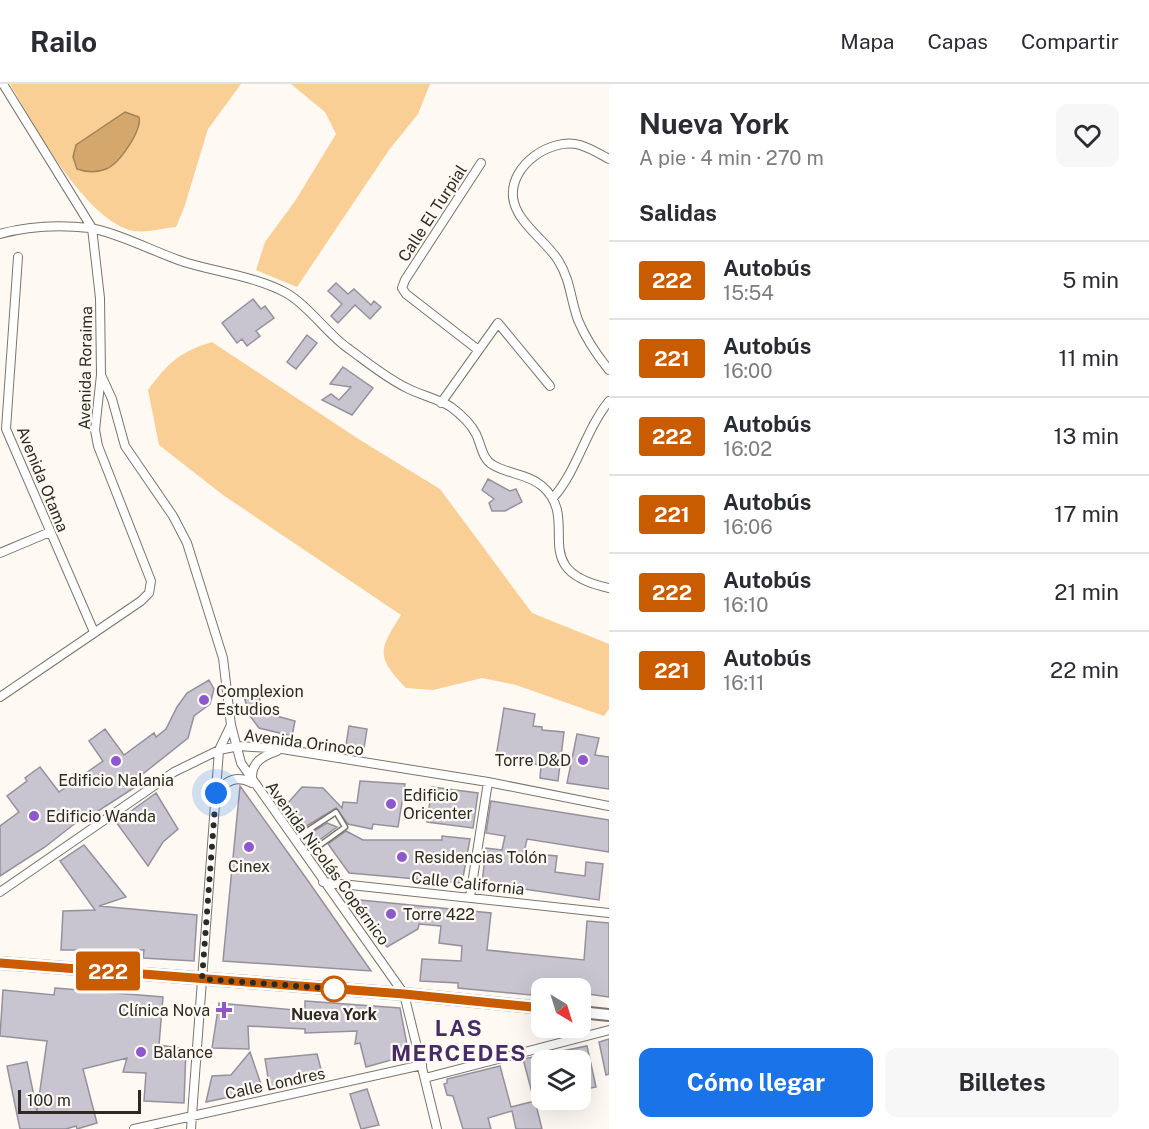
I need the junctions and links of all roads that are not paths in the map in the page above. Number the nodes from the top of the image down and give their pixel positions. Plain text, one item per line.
1 (3, 84) edge
2 (609, 159) edge
3 (481, 163) dead end
4 (92, 228) junction
5 (0, 234) edge
6 (18, 257) dead end
7 (477, 349) junction
8 (609, 370) edge
9 (101, 375) junction
10 (550, 386) dead end
11 (609, 400) edge
12 (441, 403) junction
13 (553, 498) junction
14 (50, 532) junction
15 (0, 553) edge
16 (609, 588) edge
17 (94, 632) junction
18 (0, 697) edge
19 (231, 725) junction
20 (239, 746) junction
21 (282, 749) junction
22 (219, 750) junction
23 (488, 782) junction
24 (253, 783) junction
25 (216, 793) junction
26 (609, 806) edge
27 (294, 840) junction
28 (314, 841) dead end
29 (303, 853) junction
30 (323, 882) junction
31 (0, 892) edge
32 (470, 897) junction
33 (609, 913) edge
34 (0, 963) edge
35 (202, 979) junction
36 (404, 994) junction
37 (531, 1007) edge
38 (591, 1013) edge
39 (609, 1015) edge
40 (609, 1029) edge
41 (422, 1065) junction
42 (425, 1078) junction
43 (191, 1117) junction
44 (134, 1129) edge
45 (191, 1129) edge
46 (437, 1129) edge

1 - 4 street, Avenida Roraima
2 - 8 street
3 - 7 street, Calle El Turpial
4 - 5 street
4 - 9 street, Avenida Roraima
4 - 12 street
6 - 14 street, Avenida Otama
7 - 10 street
7 - 12 street
9 - 17 street, Avenida Roraima
9 - 19 street, Avenida Nicolás Copérnico
11 - 13 street
12 - 13 street
13 - 16 street
14 - 15 street
14 - 17 street, Avenida Otama
17 - 18 street, Avenida Roraima
19 - 20 street, Avenida Nicolás Copérnico
19 - 22 street
20 - 21 street, Avenida Orinoco
20 - 22 street, Avenida Orinoco
20 - 24 street, Avenida Nicolás Copérnico
21 - 23 street, Avenida Orinoco
21 - 24 street
22 - 25 street
22 - 31 street, Avenida Orinoco
23 - 26 street, Avenida Orinoco
23 - 32 street
24 - 25 street
24 - 27 street, Avenida Nicolás Copérnico
25 - 35 street
27 - 29 street, Avenida Nicolás Copérnico
27 - 29 lane
28 - 29 lane
29 - 30 street, Avenida Nicolás Copérnico
30 - 32 street, Calle California
30 - 36 street, Avenida Nicolás Copérnico
32 - 33 street, Calle California
34 - 35 street
35 - 36 street
35 - 43 street
36 - 37 street
36 - 41 street
38 - 39 street
40 - 42 street
41 - 42 street
41 - 43 street, Calle Londres
42 - 46 street
43 - 44 street, Calle Londres
43 - 45 street

